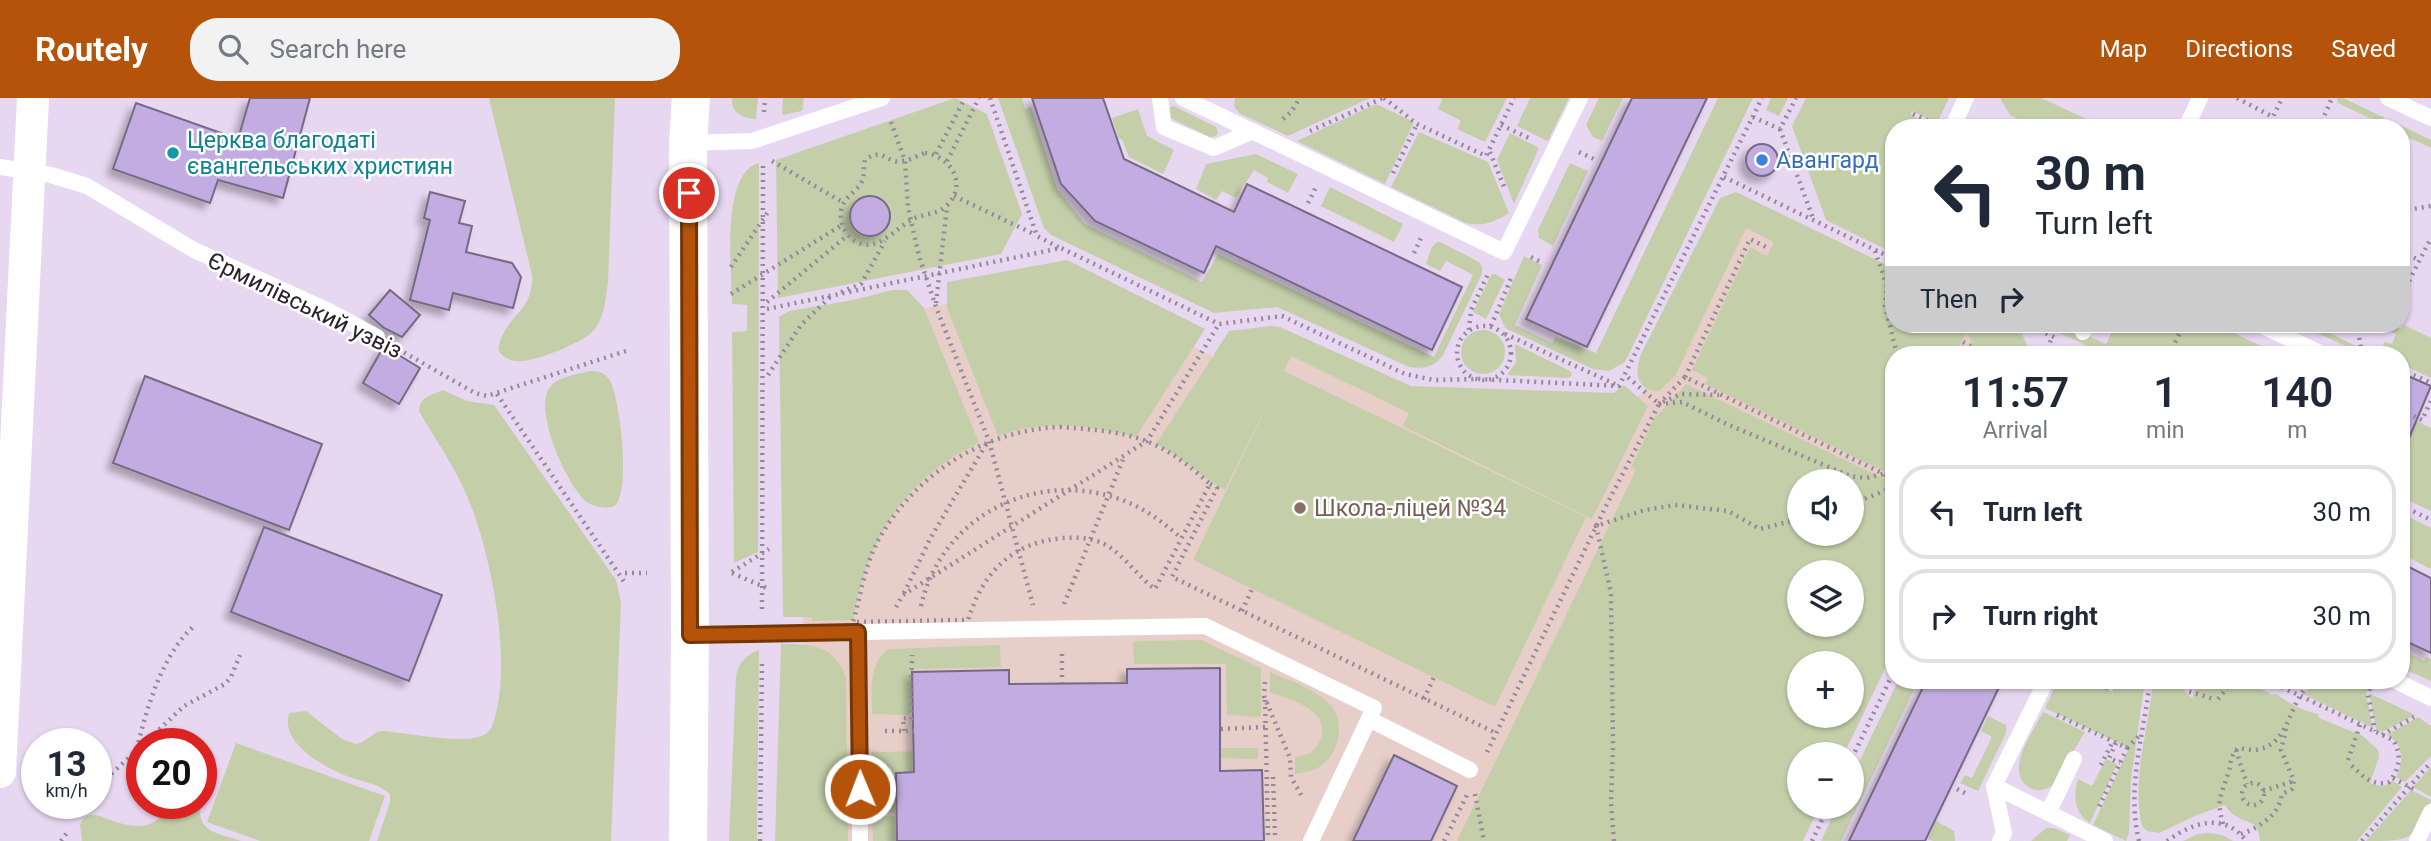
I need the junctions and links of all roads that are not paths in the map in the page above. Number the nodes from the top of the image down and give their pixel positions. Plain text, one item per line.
1 (33, 98) edge
2 (691, 98) edge
3 (882, 98) edge
4 (1160, 98) edge
5 (1183, 98) edge
6 (1580, 98) edge
7 (1966, 98) edge
8 (2200, 98) edge
9 (2388, 98) edge
10 (2431, 118) edge
11 (1956, 119) edge
12 (2190, 119) edge
13 (1253, 131) junction
14 (688, 143) junction
15 (15, 169) edge
16 (2278, 333) edge
17 (377, 337) road end
18 (2305, 346) edge
19 (858, 632) junction
20 (690, 635) junction
21 (2410, 688) edge
22 (2042, 689) edge
23 (2431, 698) edge
24 (1369, 719) junction
25 (2074, 759) dead end
26 (0, 772) edge
27 (1472, 778) road end
28 (1994, 786) junction
29 (2431, 812) edge
30 (2049, 813) junction
31 (1316, 836) edge
32 (688, 841) edge
33 (860, 841) edge
34 (2000, 841) edge
35 (2105, 841) edge
36 (2417, 841) edge

1 - 15 street
2 - 14 main road
3 - 14 lane
4 - 13 lane
5 - 13 lane
6 - 13 lane
7 - 11 lane
8 - 12 lane
9 - 10 lane
14 - 20 main road
15 - 17 lane, Єрмилівський узвіз
15 - 26 street
16 - 18 lane
19 - 20 lane
19 - 24 lane
19 - 33 lane
20 - 32 main road
21 - 23 lane
22 - 28 lane
24 - 27 lane
24 - 31 lane
25 - 30 lane
28 - 30 lane
28 - 34 lane
29 - 36 lane
30 - 35 lane

